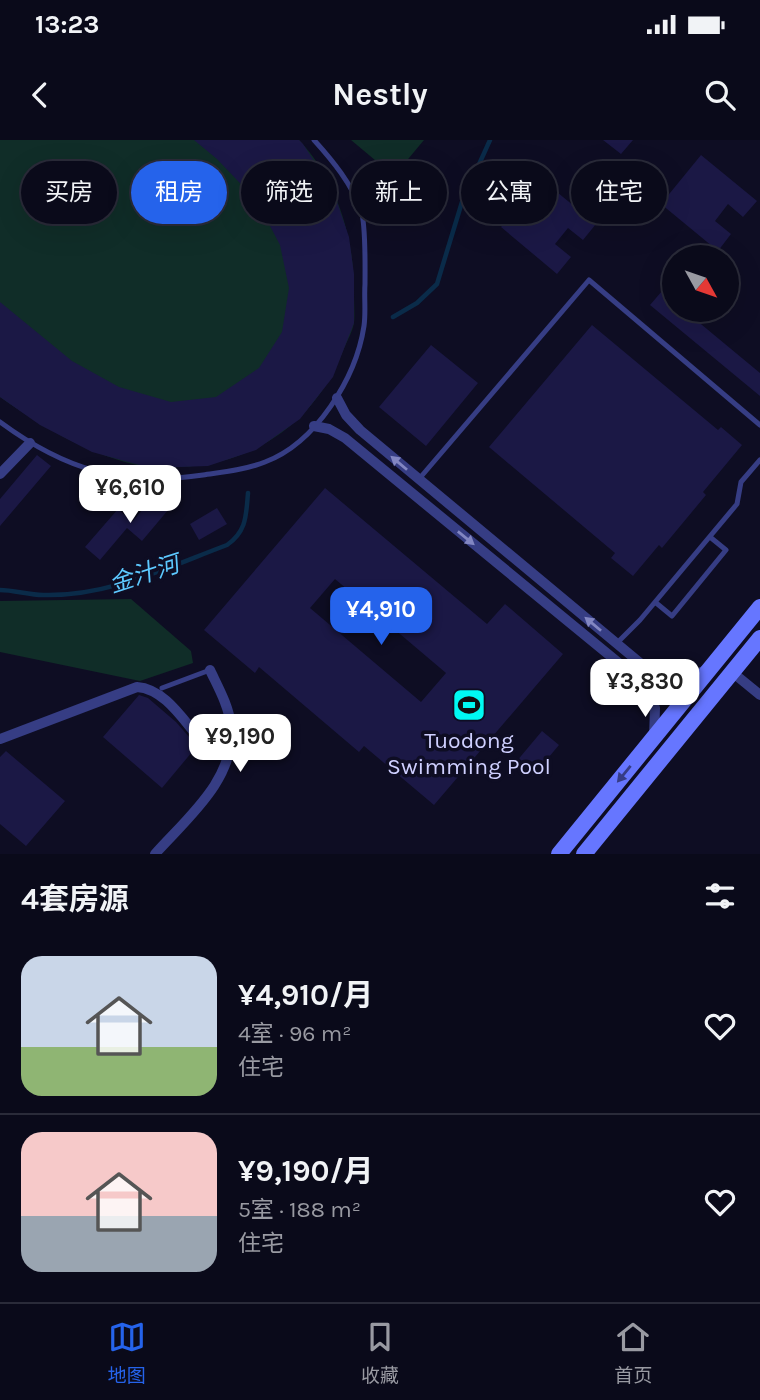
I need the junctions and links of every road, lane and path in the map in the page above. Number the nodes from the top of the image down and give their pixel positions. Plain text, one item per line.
1 (314, 140) edge
2 (337, 398) junction
3 (0, 422) edge
4 (760, 425) edge
5 (314, 426) junction
6 (30, 443) junction
7 (760, 460) edge
8 (0, 474) edge
9 (419, 479) junction
10 (709, 537) junction
11 (655, 602) junction
12 (760, 607) edge
13 (760, 638) edge
14 (616, 643) junction
15 (728, 647) junction
16 (714, 664) junction
17 (737, 666) junction
18 (210, 670) joint
19 (162, 688) dead end
20 (760, 695) edge
21 (653, 738) junction
22 (0, 739) edge
23 (200, 739) dead end
24 (155, 854) edge
25 (559, 854) edge
26 (584, 854) edge

1 - 2 lane
2 - 5 lane
9 -> 2 street
3 - 6 lane
4 - 9 lane
5 - 6 lane
5 -> 21 street
6 - 8 street
7 - 10 lane
14 -> 9 street
10 - 11 lane
10 - 11 lane
11 - 14 lane
12 - 15 main road
13 - 17 main road
14 - 16 street
15 - 16 main road
15 - 17 main road
16 - 21 main road
17 - 20 street
17 - 26 main road
18 - 19 lane
18 - 24 street
21 -> 25 main road
22 - 23 street

